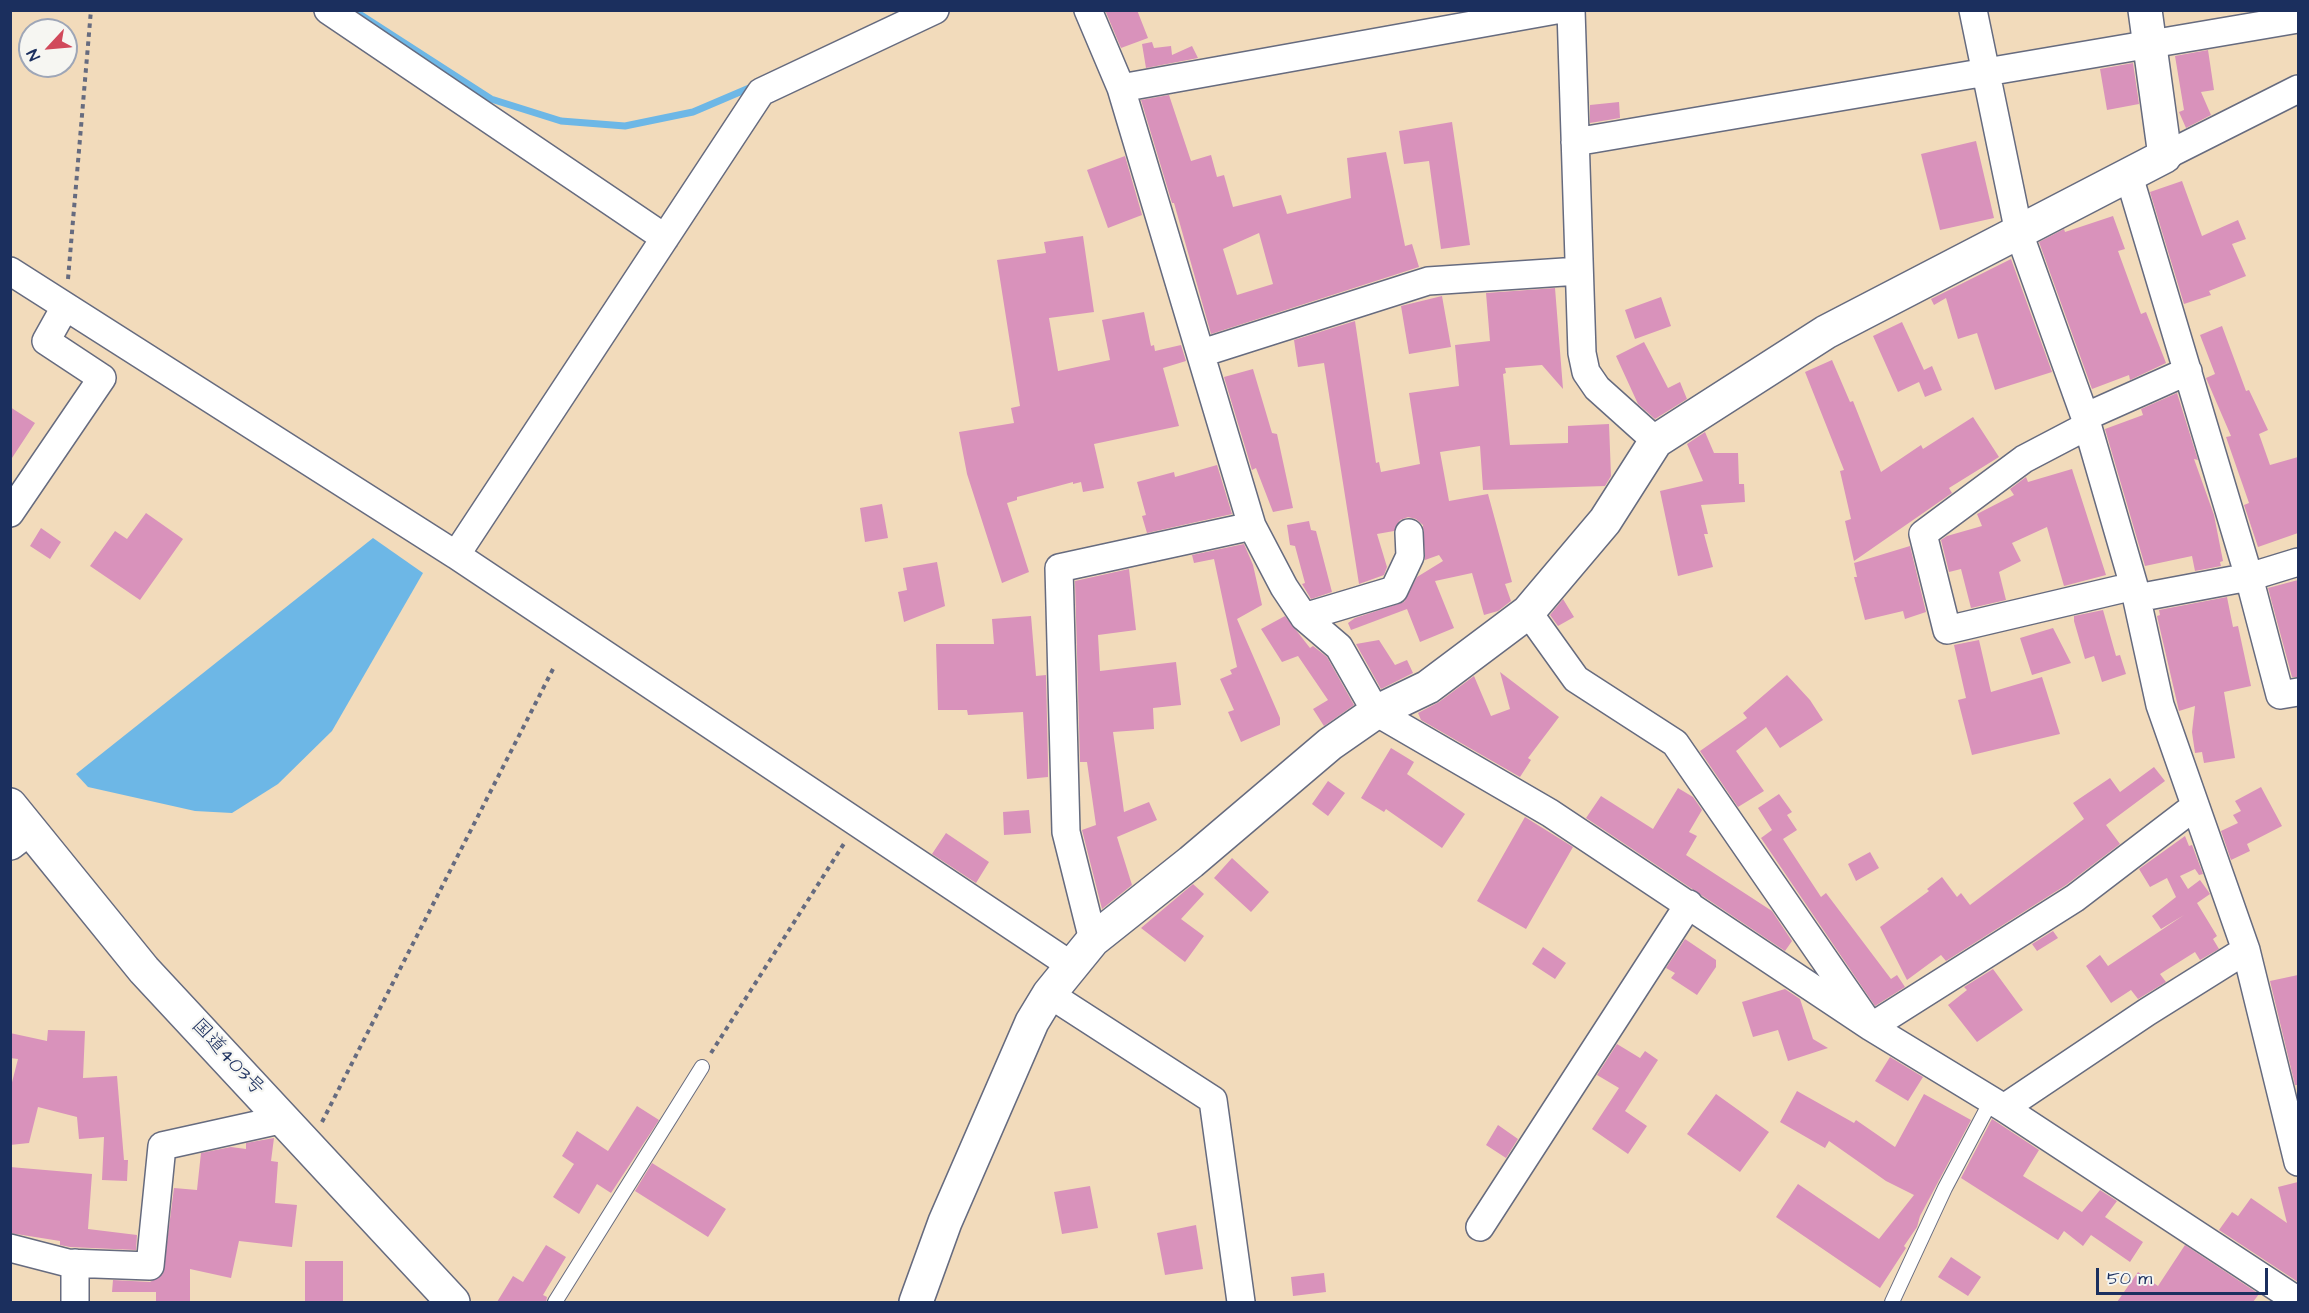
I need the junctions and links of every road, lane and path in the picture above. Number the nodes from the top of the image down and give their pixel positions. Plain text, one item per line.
1 (91, 10) edge
2 (328, 10) edge
3 (935, 10) edge
4 (1088, 10) edge
5 (1556, 10) edge
6 (1571, 10) edge
7 (1973, 10) edge
8 (2145, 10) edge
9 (2298, 18) edge
10 (2151, 44) junction
11 (1986, 73) junction
12 (1120, 88) junction
13 (2298, 89) edge
14 (1575, 142) junction
15 (2165, 156) junction
16 (2128, 176) junction
17 (2019, 233) junction
18 (665, 238) junction
19 (10, 271) edge
20 (1579, 271) junction
21 (65, 307) junction
22 (1202, 353) junction
23 (2188, 371) junction
24 (2086, 422) junction
25 (1656, 441) junction
26 (10, 513) edge
27 (1252, 526) junction
28 (1409, 533) dead end
29 (456, 555) junction
30 (2298, 562) edge
31 (2249, 577) junction
32 (2135, 592) junction
33 (1528, 612) junction
34 (1304, 617) junction
35 (554, 667) dead end
36 (2298, 692) edge
37 (1376, 712) junction
38 (2194, 807) junction
39 (858, 825) junction
40 (16, 826) edge
41 (1689, 904) junction
42 (1093, 940) junction
43 (2246, 950) junction
44 (1072, 966) junction
45 (1050, 994) junction
46 (1871, 1027) junction
47 (702, 1067) joint
48 (1998, 1104) junction
49 (284, 1119) junction
50 (310, 1147) junction
51 (2298, 1162) edge
52 (1480, 1227) dead end
53 (10, 1248) edge
54 (75, 1263) junction
55 (2298, 1301) edge
56 (75, 1302) edge
57 (453, 1302) edge
58 (555, 1302) edge
59 (916, 1302) edge
60 (1240, 1302) edge
61 (1892, 1302) edge

1 - 21 path
2 - 18 street
3 - 18 street
4 - 12 street
5 - 12 street
6 - 14 street
7 - 11 street
8 - 10 main road
9 - 10 street
10 - 11 street
10 - 15 main road
11 - 14 street
11 - 17 street
12 - 22 street
13 - 15 street
14 - 20 street
15 - 16 main road
16 - 17 main road
16 - 23 street
17 - 24 street
17 - 25 main road
18 - 29 street
19 - 21 street
20 - 22 street
20 - 25 street
21 - 26 street
21 - 29 street
22 - 27 street
23 - 24 street
23 - 31 street
24 - 32 street
24 - 32 street
25 - 33 main road
27 - 34 street
27 - 42 street
28 - 34 street
29 - 39 street
30 - 31 street
31 - 32 street
31 - 36 street
32 - 38 street
33 - 37 main road
33 - 46 street
34 - 37 street
35 - 50 path
37 - 41 street
37 - 42 main road
38 - 43 street
38 - 46 street
39 - 44 street
39 - 47 path
40 - 49 main road, 国道403号
41 - 46 street
41 - 52 street
42 - 44 main road
43 - 48 street
43 - 51 street
44 - 45 main road
45 - 59 main road
45 - 60 street
46 - 48 street
47 - 58 lane
48 - 55 street
48 - 61 lane
49 - 50 main road, 国道403号
49 - 54 street
50 - 57 main road, 国道403号
53 - 54 street
54 - 56 street

